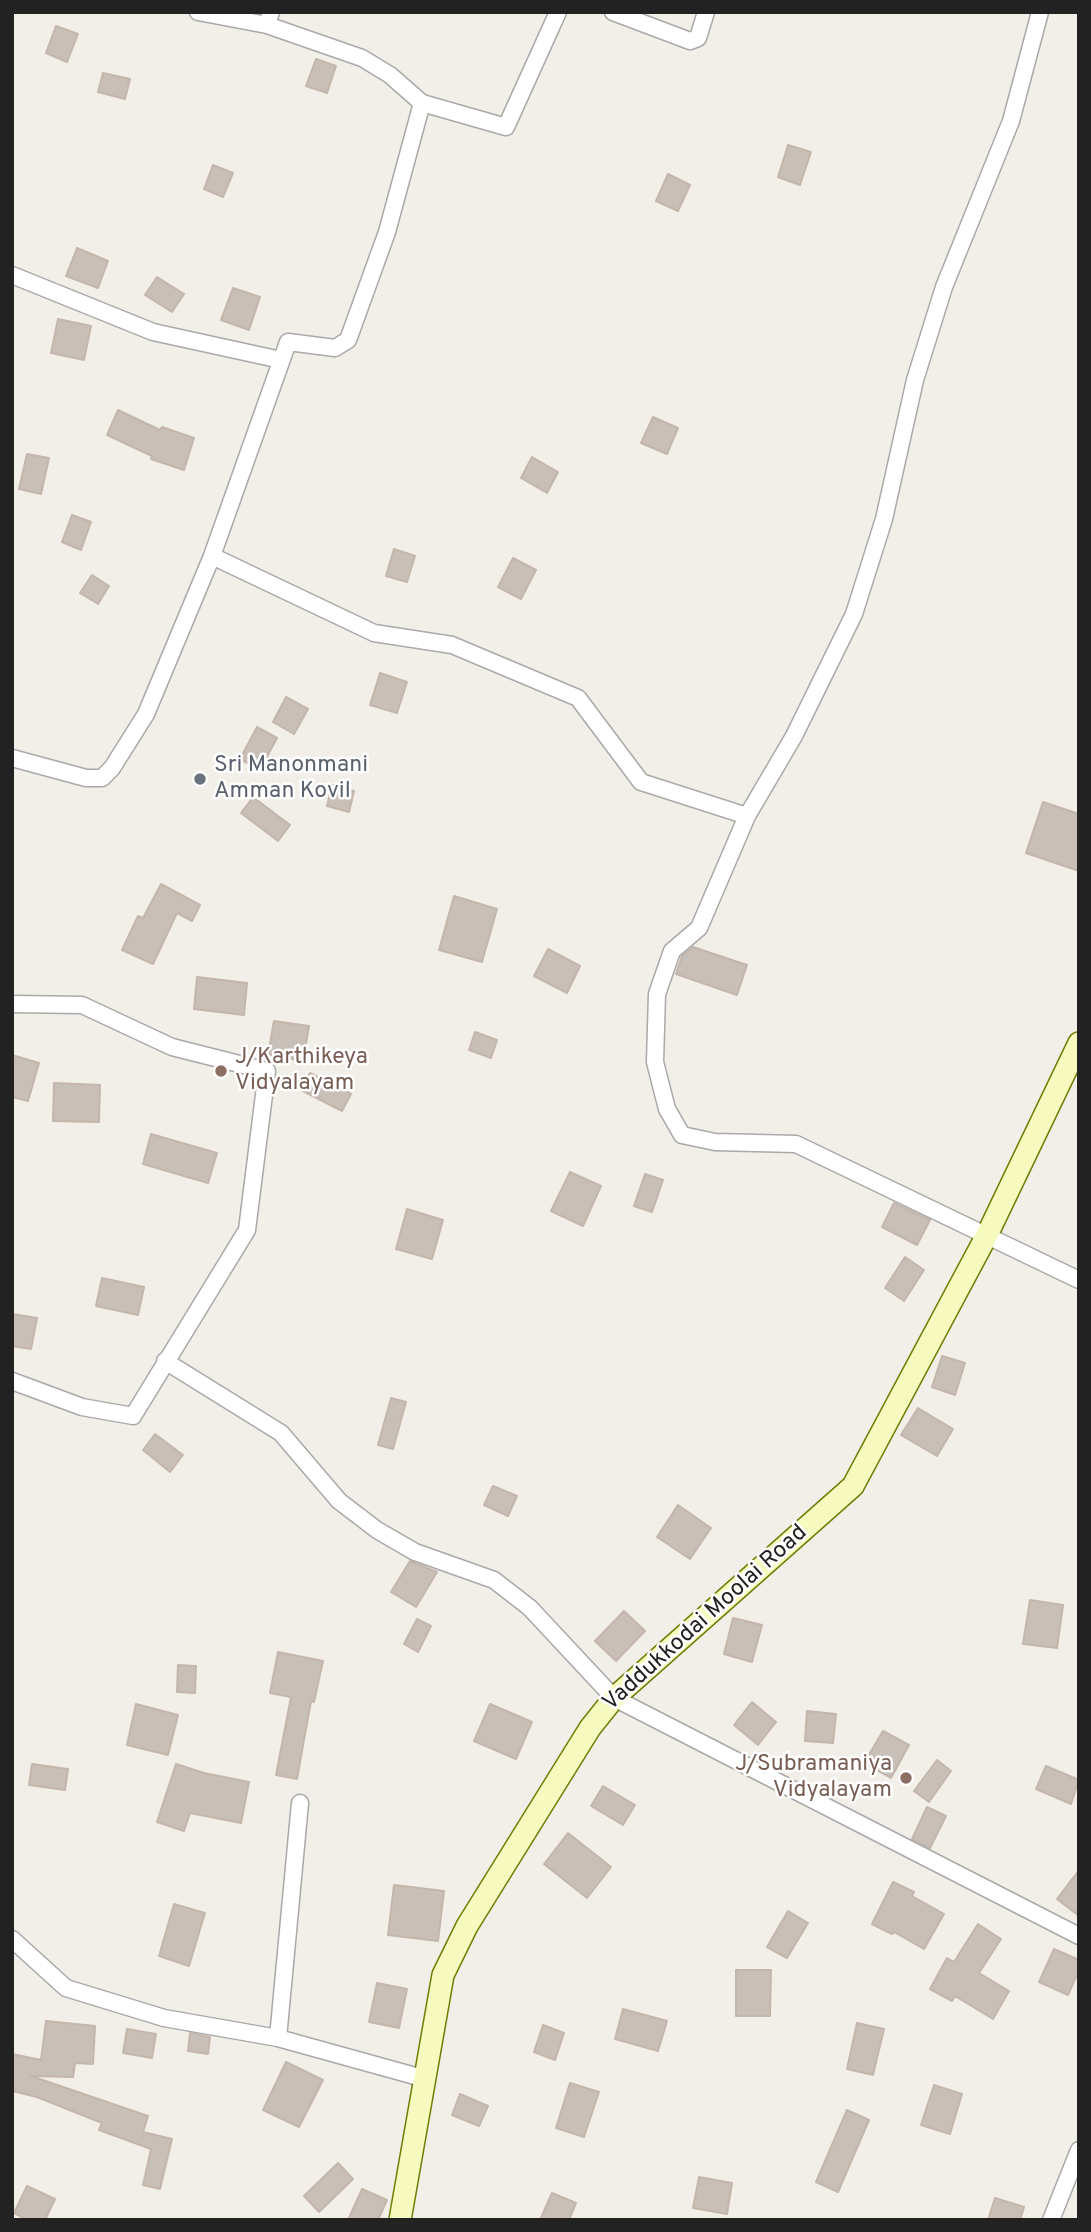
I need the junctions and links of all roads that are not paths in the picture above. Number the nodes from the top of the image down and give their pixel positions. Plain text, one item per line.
1 (198, 12) edge
2 (558, 12) edge
3 (613, 12) edge
4 (706, 12) edge
5 (1040, 12) edge
6 (269, 18) edge
7 (422, 103) junction
8 (12, 275) edge
9 (281, 360) junction
10 (212, 556) junction
11 (12, 758) edge
12 (747, 816) junction
13 (12, 1004) edge
14 (1079, 1043) edge
15 (987, 1235) junction
16 (1079, 1280) edge
17 (166, 1361) junction
18 (12, 1381) edge
19 (614, 1698) junction
20 (300, 1803) dead end
21 (1079, 1936) edge
22 (12, 1939) edge
23 (278, 2038) junction
24 (426, 2079) junction
25 (1079, 2150) edge
26 (400, 2220) edge
27 (1051, 2220) edge

1 - 6 street
2 - 7 street
3 - 4 street
5 - 12 street
6 - 7 street
7 - 9 street
8 - 9 street
9 - 10 street
10 - 11 street
10 - 12 street
12 - 15 street
13 - 17 street
14 - 15 street, Vaddukkodai Moolai Road
15 - 16 street
15 - 19 street, Vaddukkodai Moolai Road
17 - 18 street
17 - 19 street
19 - 21 street
19 - 24 street, Vaddukkodai Moolai Road
20 - 23 street
22 - 23 street
23 - 24 street
24 - 26 street, Vaddukkodai Moolai Road
25 - 27 street

